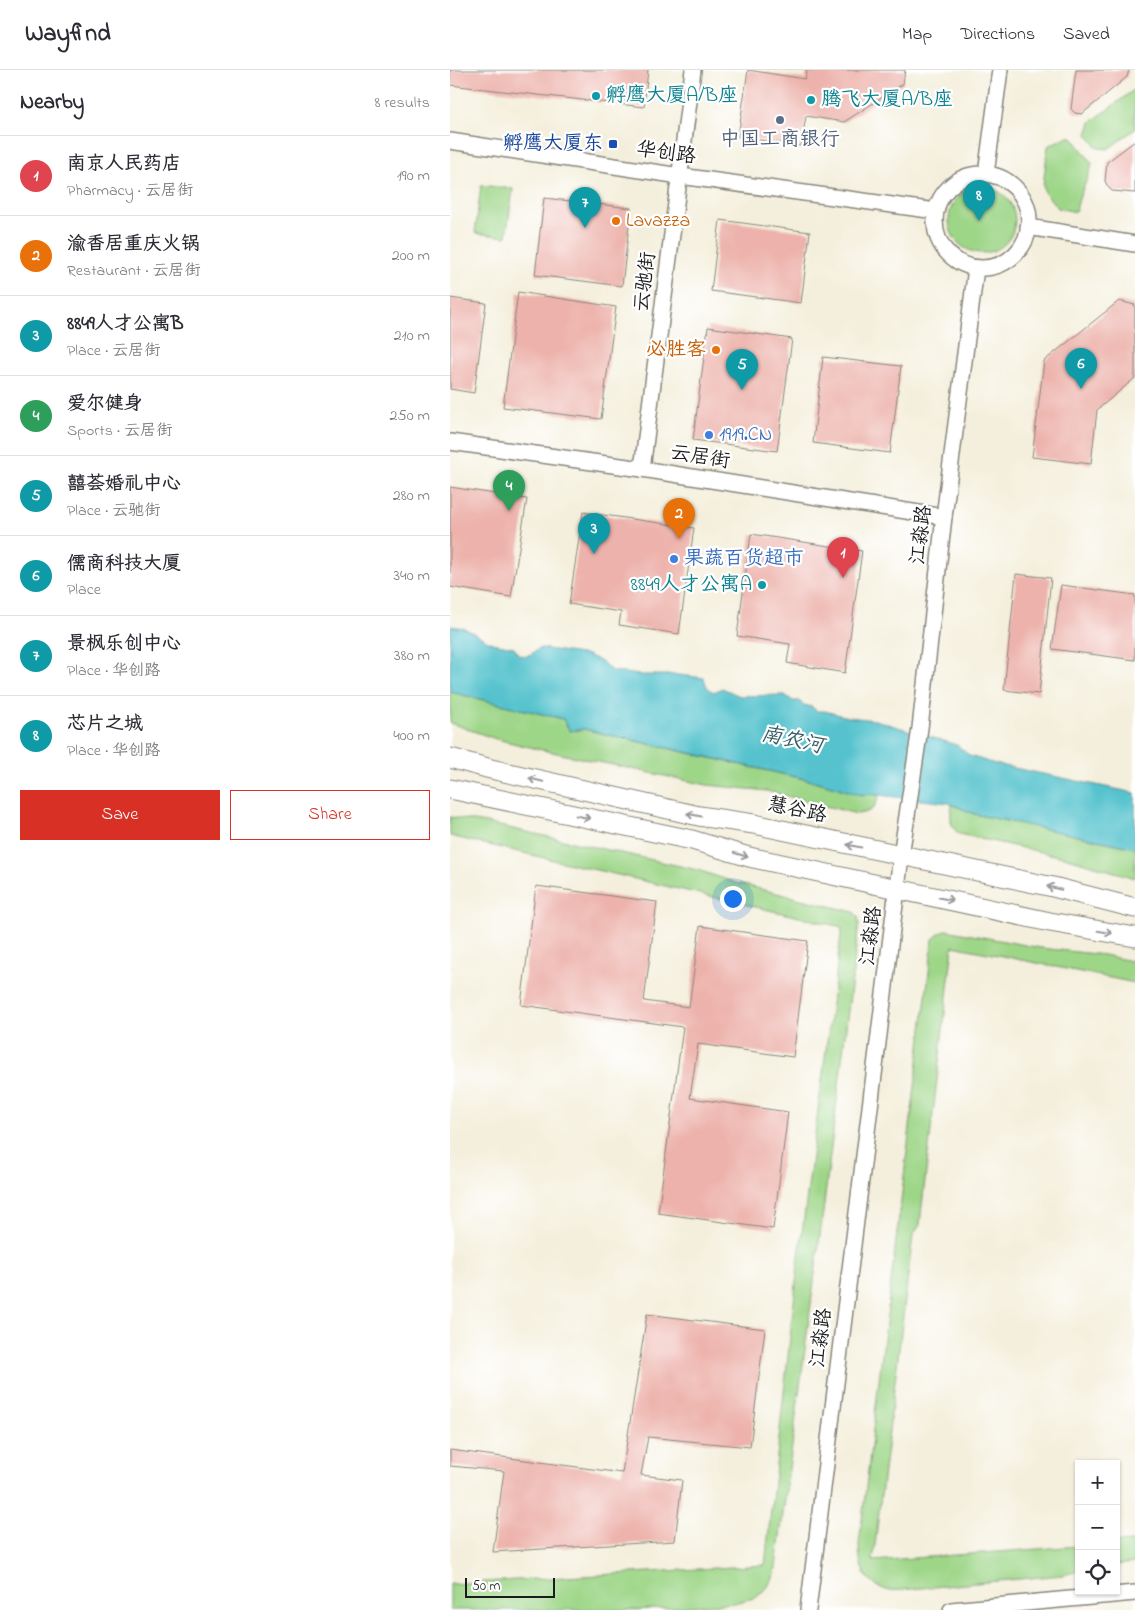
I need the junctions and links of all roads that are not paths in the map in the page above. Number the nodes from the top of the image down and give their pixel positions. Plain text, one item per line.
1 (693, 70) edge
2 (1000, 70) edge
3 (450, 140) edge
4 (986, 174) junction
5 (680, 176) junction
6 (936, 211) junction
7 (1028, 227) junction
8 (1135, 244) edge
9 (976, 268) junction
10 (450, 442) edge
11 (642, 469) junction
12 (944, 517) junction
13 (450, 758) edge
14 (450, 789) edge
15 (901, 856) junction
16 (898, 888) junction
17 (1135, 908) edge
18 (1135, 937) edge
19 (1135, 1593) edge
20 (808, 1610) edge
21 (951, 1610) edge

1 - 5 street, 云驰街
2 - 4 street
3 - 5 street, 华创路
4 - 6 street
4 - 7 street
5 - 6 street, 华创路
5 - 11 street, 云驰街
6 - 9 street
7 - 8 street
7 - 9 street
9 - 12 street, 江淼路
10 - 11 street, 云居街
11 - 12 street, 云居街
12 - 15 street, 江淼路
15 -> 13 main road, 慧谷路
14 -> 16 main road
15 - 16 street, 江淼路
17 -> 15 main road, 慧谷路
16 -> 18 main road
16 - 20 street, 江淼路
19 - 21 street

